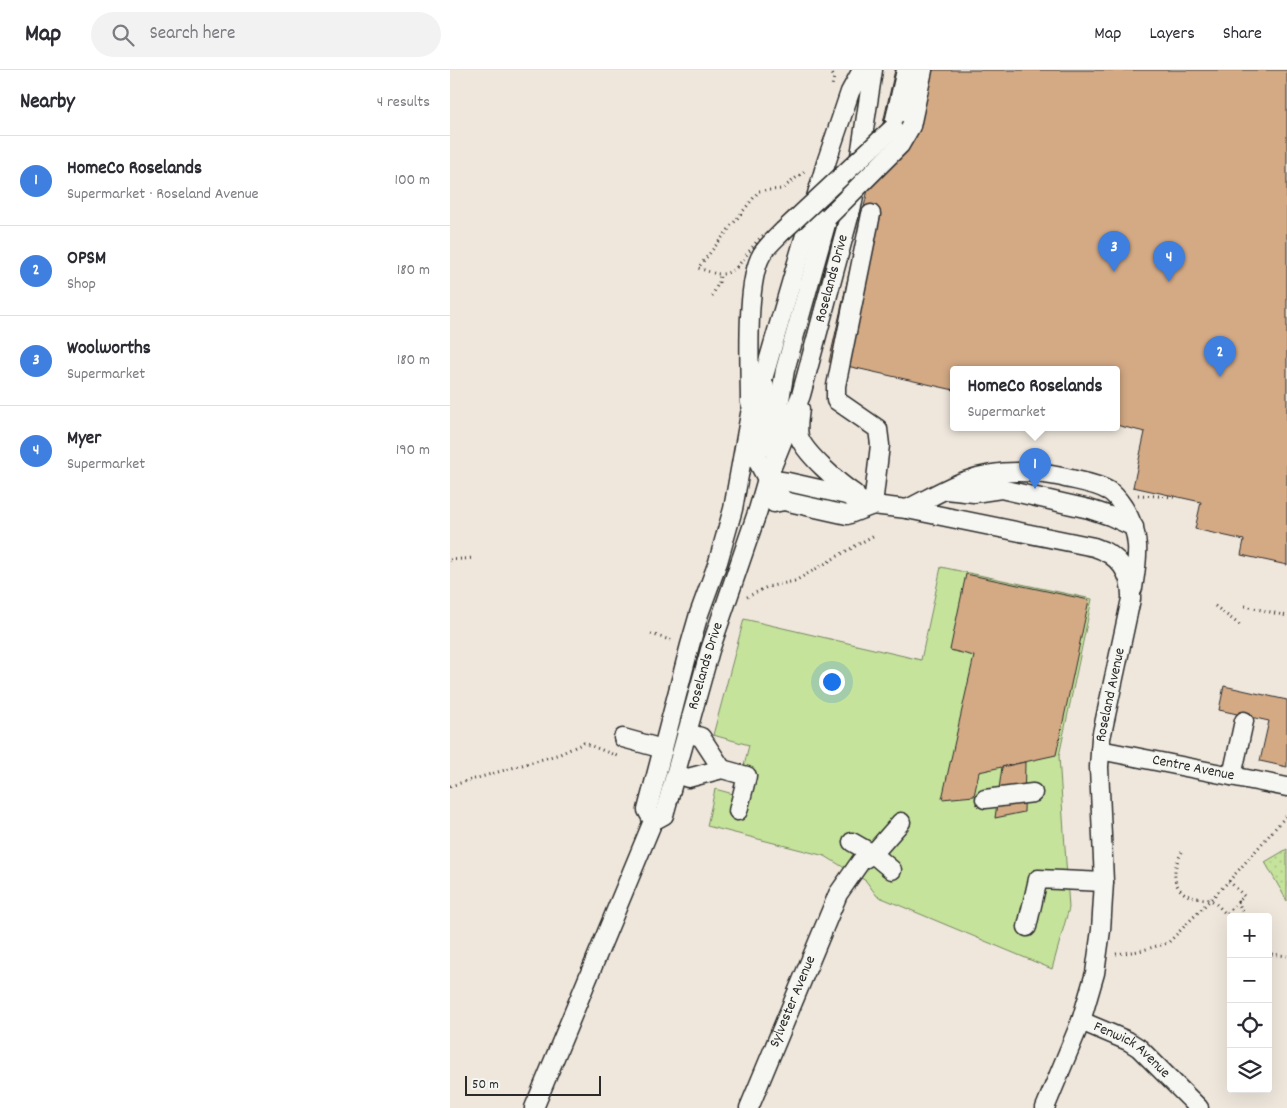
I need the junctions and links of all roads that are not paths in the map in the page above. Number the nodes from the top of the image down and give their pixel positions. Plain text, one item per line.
1 (862, 70) edge
2 (873, 70) edge
3 (906, 70) edge
4 (923, 70) edge
5 (871, 214) dead end
6 (763, 379) junction
7 (801, 395) junction
8 (750, 414) junction
9 (767, 479) junction
10 (946, 490) junction
11 (784, 501) junction
12 (873, 505) junction
13 (733, 509) junction
14 (907, 509) junction
15 (758, 510) junction
16 (1134, 527) junction
17 (1094, 547) junction
18 (1131, 599) junction
19 (1244, 721) dead end
20 (687, 733) junction
21 (623, 738) dead end
22 (663, 748) junction
23 (1100, 750) junction
24 (722, 769) junction
25 (676, 774) junction
26 (1232, 776) junction
27 (1287, 787) edge
28 (1033, 793) dead end
29 (985, 799) dead end
30 (738, 811) dead end
31 (653, 821) junction
32 (901, 822) dead end
33 (852, 842) dead end
34 (873, 854) junction
35 (892, 870) dead end
36 (1104, 882) junction
37 (1027, 927) dead end
38 (1081, 1021) junction
39 (534, 1108) edge
40 (749, 1108) edge
41 (1045, 1108) edge
42 (1199, 1108) edge

1 - 6 street, Roselands Drive
2 - 7 street, Roselands Drive
3 - 8 street, bridge
4 - 9 street, bridge
5 - 12 street
6 - 8 street, Roselands Drive
6 - 9 street, Roselands Drive
7 - 9 street, Roselands Drive
7 - 12 street
8 - 13 street, Roselands Drive
9 - 11 street, Roselands Drive
9 - 12 street, Roseland Avenue
9 - 13 street, Roselands Drive
9 - 15 street, Roselands Drive
10 - 14 street
10 - 16 street
10 - 16 street
11 - 12 street, Roseland Avenue
11 - 15 street, Roseland Avenue
12 - 14 street, Roseland Avenue
13 - 22 street, Roselands Drive
14 - 17 street, Roseland Avenue
15 - 20 street, Roselands Drive
16 - 17 street
16 - 18 street
17 - 18 street, Roseland Avenue
18 - 23 street, Roseland Avenue
19 - 26 street
20 - 24 street
20 - 25 street, Roselands Drive
21 - 22 street
22 - 31 street, Roselands Drive
23 - 26 street, Centre Avenue
23 - 36 street, Roseland Avenue
24 - 25 street
24 - 30 street
25 - 31 street, Roselands Drive
26 - 27 street, Centre Avenue
28 - 29 street
31 - 39 street, Roselands Drive
32 - 34 street, Sylvester Avenue
33 - 34 street
34 - 35 street
34 - 40 street, Sylvester Avenue
36 - 37 street
36 - 38 street, Roseland Avenue
38 - 41 street, Roseland Avenue
38 - 42 street, Fenwick Avenue

